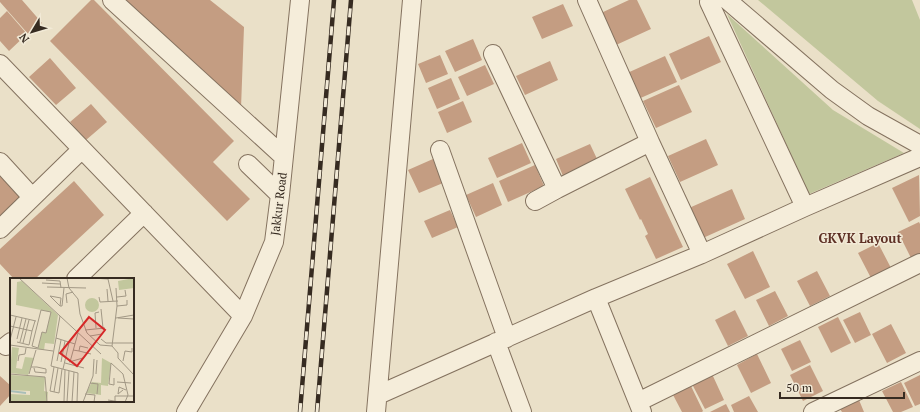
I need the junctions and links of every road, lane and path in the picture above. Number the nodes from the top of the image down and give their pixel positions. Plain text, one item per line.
1 (112, 0) edge
2 (300, 0) edge
3 (412, 0) edge
4 (587, 0) edge
5 (712, 0) edge
6 (727, 0) edge
7 (493, 54) dead end
8 (0, 64) edge
9 (650, 142) junction
10 (920, 145) edge
11 (82, 149) junction
12 (440, 150) dead end
13 (284, 157) junction
14 (920, 157) edge
15 (0, 162) edge
16 (248, 164) dead end
17 (556, 189) junction
18 (280, 194) junction
19 (32, 197) junction
20 (535, 201) dead end
21 (805, 207) junction
22 (144, 213) junction
23 (0, 229) edge
24 (702, 254) junction
25 (920, 263) edge
26 (77, 278) edge
27 (596, 298) junction
28 (243, 316) junction
29 (502, 340) junction
30 (920, 361) edge
31 (377, 403) edge
32 (640, 407) edge
33 (186, 412) edge
34 (522, 412) edge
35 (813, 412) edge

1 - 13 street
2 - 13 street, Jakkur Road
3 - 31 street
4 - 9 street
5 - 21 street
6 - 10 street
7 - 17 street
8 - 11 street
9 - 17 street
9 - 24 street
11 - 19 street
11 - 22 street
12 - 29 street
13 - 18 street, Jakkur Road
14 - 21 street
15 - 19 street
16 - 18 street
17 - 20 street
18 - 28 street, Jakkur Road
19 - 23 street
21 - 24 street
22 - 26 street
22 - 28 street
24 - 27 street
25 - 32 street
27 - 29 street
27 - 32 street
28 - 33 street, Jakkur Road
29 - 31 street
29 - 34 street
30 - 35 street

